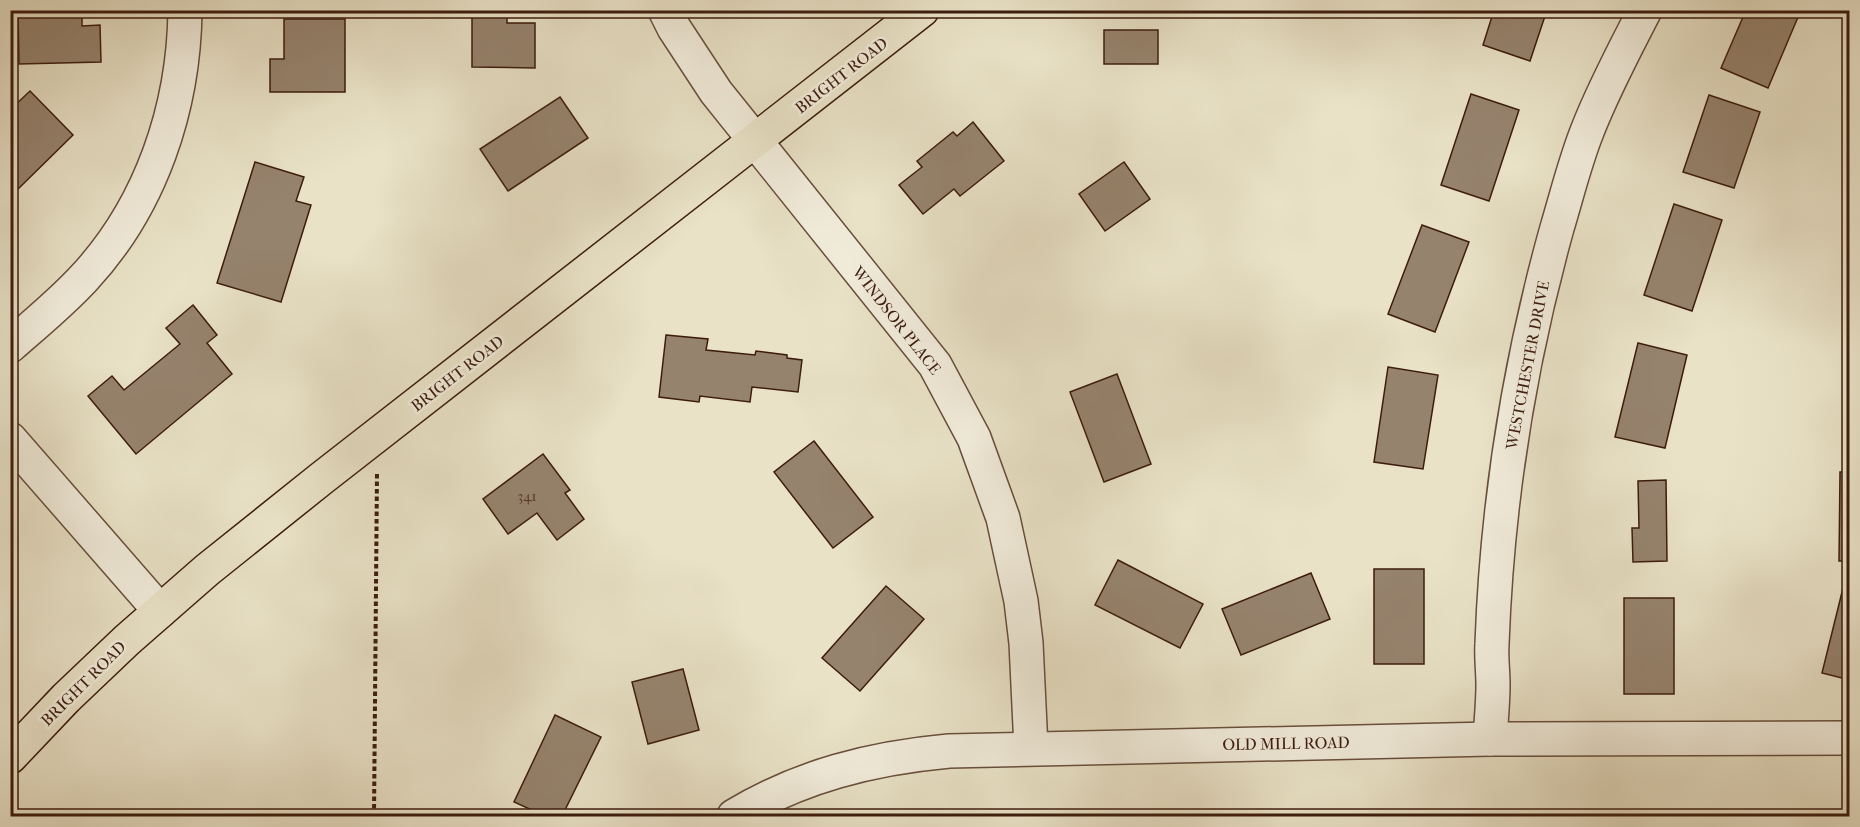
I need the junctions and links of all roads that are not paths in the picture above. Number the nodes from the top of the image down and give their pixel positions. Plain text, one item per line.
1 (185, 10) edge
2 (665, 10) edge
3 (922, 10) edge
4 (1645, 10) edge
5 (756, 141) junction
6 (10, 346) edge
7 (10, 439) edge
8 (160, 611) junction
9 (1850, 738) edge
10 (1490, 739) junction
11 (1031, 748) junction
12 (10, 757) edge
13 (734, 816) edge

1 - 6 street
2 - 5 street, WINDSOR PLACE
3 - 5 main road, BRIGHT ROAD
4 - 10 street, WESTCHESTER DRIVE
5 - 8 main road, BRIGHT ROAD
5 - 11 street, WINDSOR PLACE
7 - 8 street
8 - 12 main road, BRIGHT ROAD
9 - 10 street, OLD MILL ROAD
10 - 11 street, OLD MILL ROAD
11 - 13 street, OLD MILL ROAD

